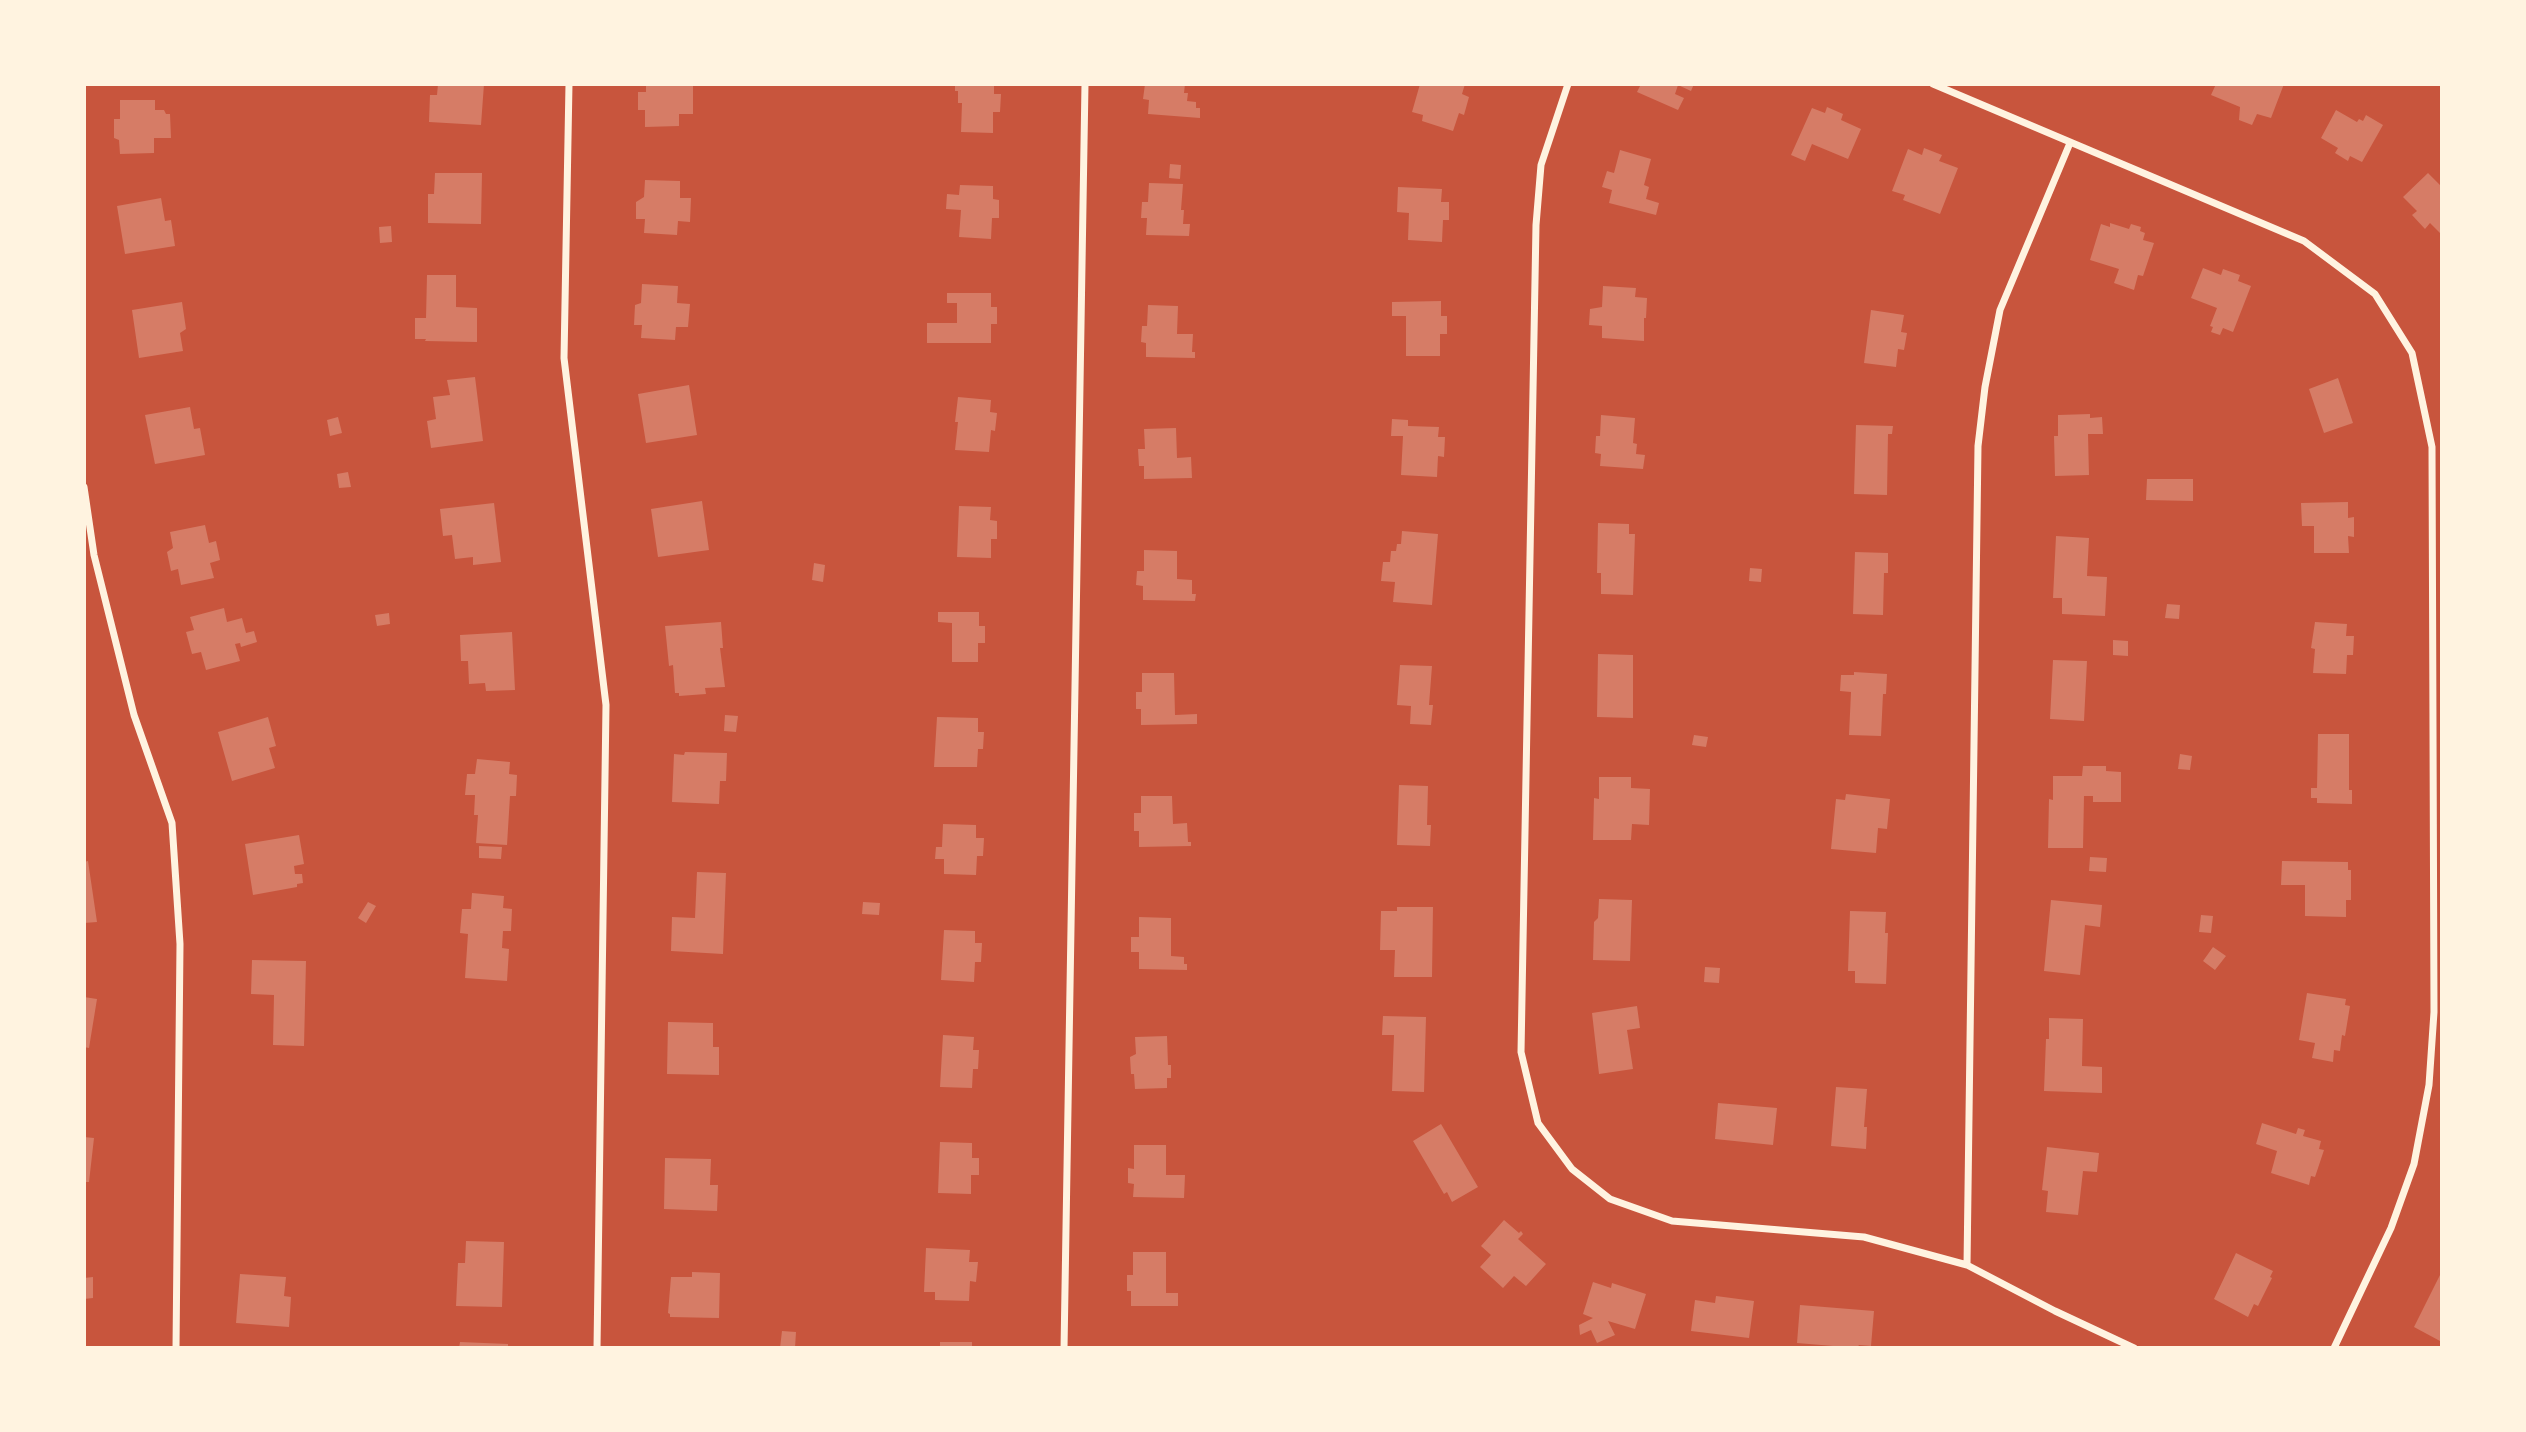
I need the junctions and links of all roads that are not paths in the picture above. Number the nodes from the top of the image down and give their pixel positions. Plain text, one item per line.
1 (569, 84) edge
2 (1085, 84) edge
3 (1568, 84) edge
4 (1933, 84) edge
5 (2070, 143) junction
6 (84, 487) edge
7 (1967, 1265) junction
8 (176, 1348) edge
9 (597, 1348) edge
10 (1064, 1348) edge
11 (2134, 1348) edge
12 (2334, 1348) edge

1 - 9 street
2 - 10 street
3 - 7 street
4 - 5 street
5 - 7 street
5 - 12 street
6 - 8 street
7 - 11 street

